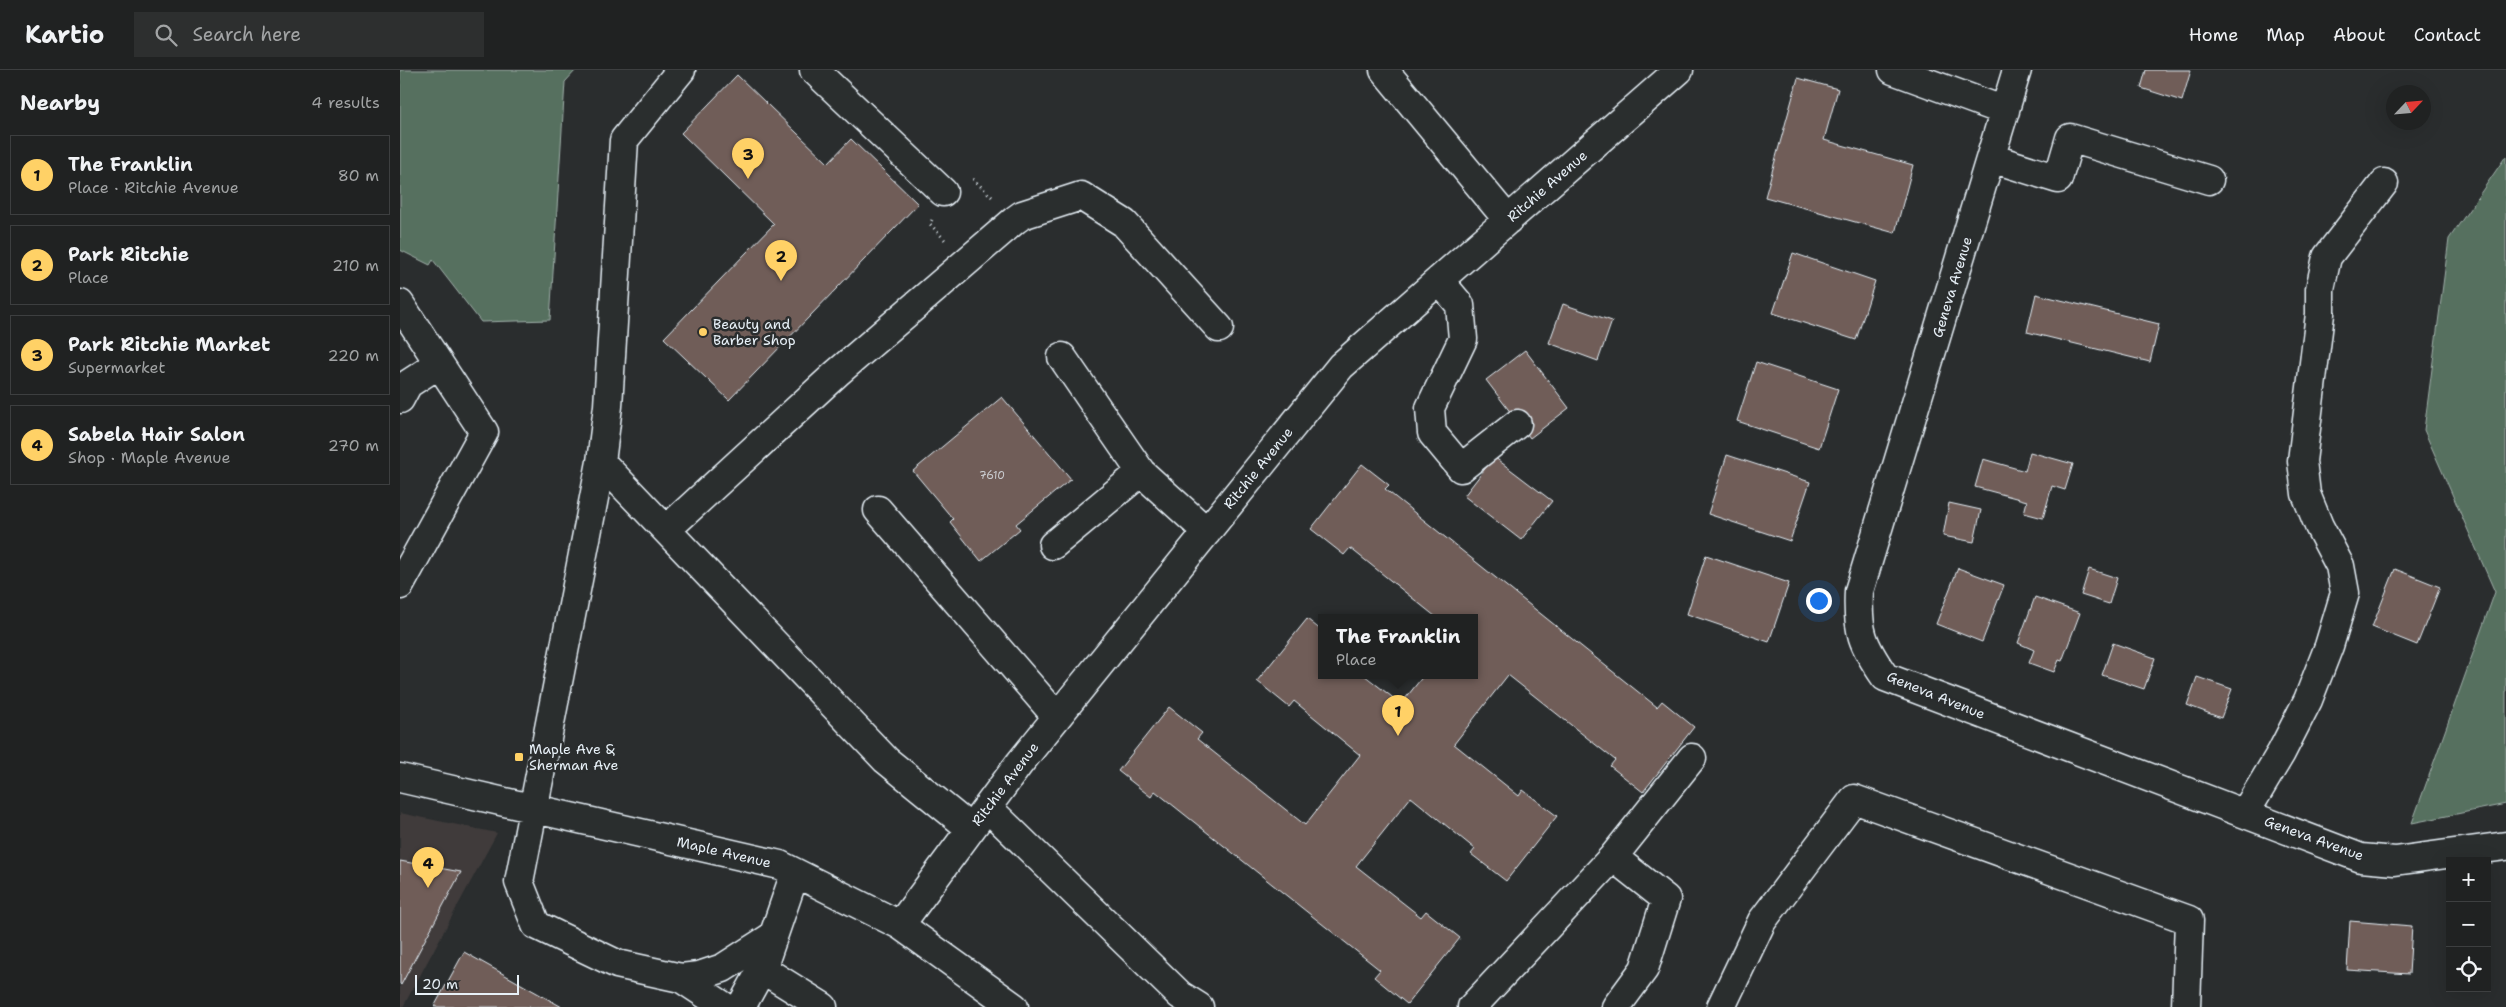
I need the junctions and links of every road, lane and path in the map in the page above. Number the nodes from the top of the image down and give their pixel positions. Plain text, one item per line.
1 (681, 70) edge
2 (814, 70) edge
3 (1384, 70) edge
4 (1893, 70) edge
5 (2017, 70) edge
6 (1671, 73) edge
7 (2005, 111) junction
8 (1991, 158) junction
9 (2209, 180) dead end
10 (2384, 184) dead end
11 (943, 192) dead end
12 (1508, 220) junction
13 (1439, 280) junction
14 (400, 304) edge
15 (1219, 328) dead end
16 (1062, 357) dead end
17 (439, 364) junction
18 (400, 398) edge
19 (1517, 424) dead end
20 (601, 462) junction
21 (1141, 472) junction
22 (878, 510) dead end
23 (666, 530) junction
24 (1207, 532) junction
25 (1053, 545) dead end
26 (400, 585) edge
27 (1057, 717) junction
28 (1692, 758) dead end
29 (400, 778) edge
30 (987, 807) junction
31 (532, 809) junction
32 (2245, 813) junction
33 (970, 829) junction
34 (2506, 846) edge
35 (1613, 857) junction
36 (795, 873) junction
37 (900, 925) junction
38 (773, 936) junction
39 (762, 969) junction
40 (681, 978) junction
41 (725, 1007) edge
42 (741, 1007) edge
43 (823, 1007) edge
44 (1014, 1007) edge
45 (1200, 1007) edge
46 (1472, 1007) edge
47 (1616, 1007) edge
48 (1721, 1007) edge
49 (2186, 1007) edge

1 - 20 street
2 - 11 street
3 - 12 street
4 - 7 street
5 - 7 street, Geneva Avenue
6 - 12 street, Ritchie Avenue
7 - 8 street, Geneva Avenue
8 - 9 street
8 - 32 street, Geneva Avenue
10 - 32 street
12 - 13 street, Ritchie Avenue
13 - 19 street
13 - 24 street, Ritchie Avenue
14 - 17 street
15 - 23 street
16 - 21 street
17 - 18 street
17 - 26 street
20 - 23 street
20 - 31 street
21 - 24 street
21 - 25 street
22 - 27 street
23 - 33 street
24 - 27 street, Ritchie Avenue
27 - 30 street, Ritchie Avenue
28 - 35 street
29 - 31 street, Maple Avenue
30 - 33 street, Ritchie Avenue
30 - 45 street
31 - 36 street, Maple Avenue
31 - 40 street
32 - 34 street, Geneva Avenue
33 - 37 street, Ritchie Avenue
35 - 46 street
35 - 47 street
36 - 37 street, Maple Avenue
36 - 38 street
37 - 44 street, Maple Avenue
38 - 39 street
38 - 40 street
39 - 42 street
39 - 43 street
40 - 41 street
48 - 49 street

